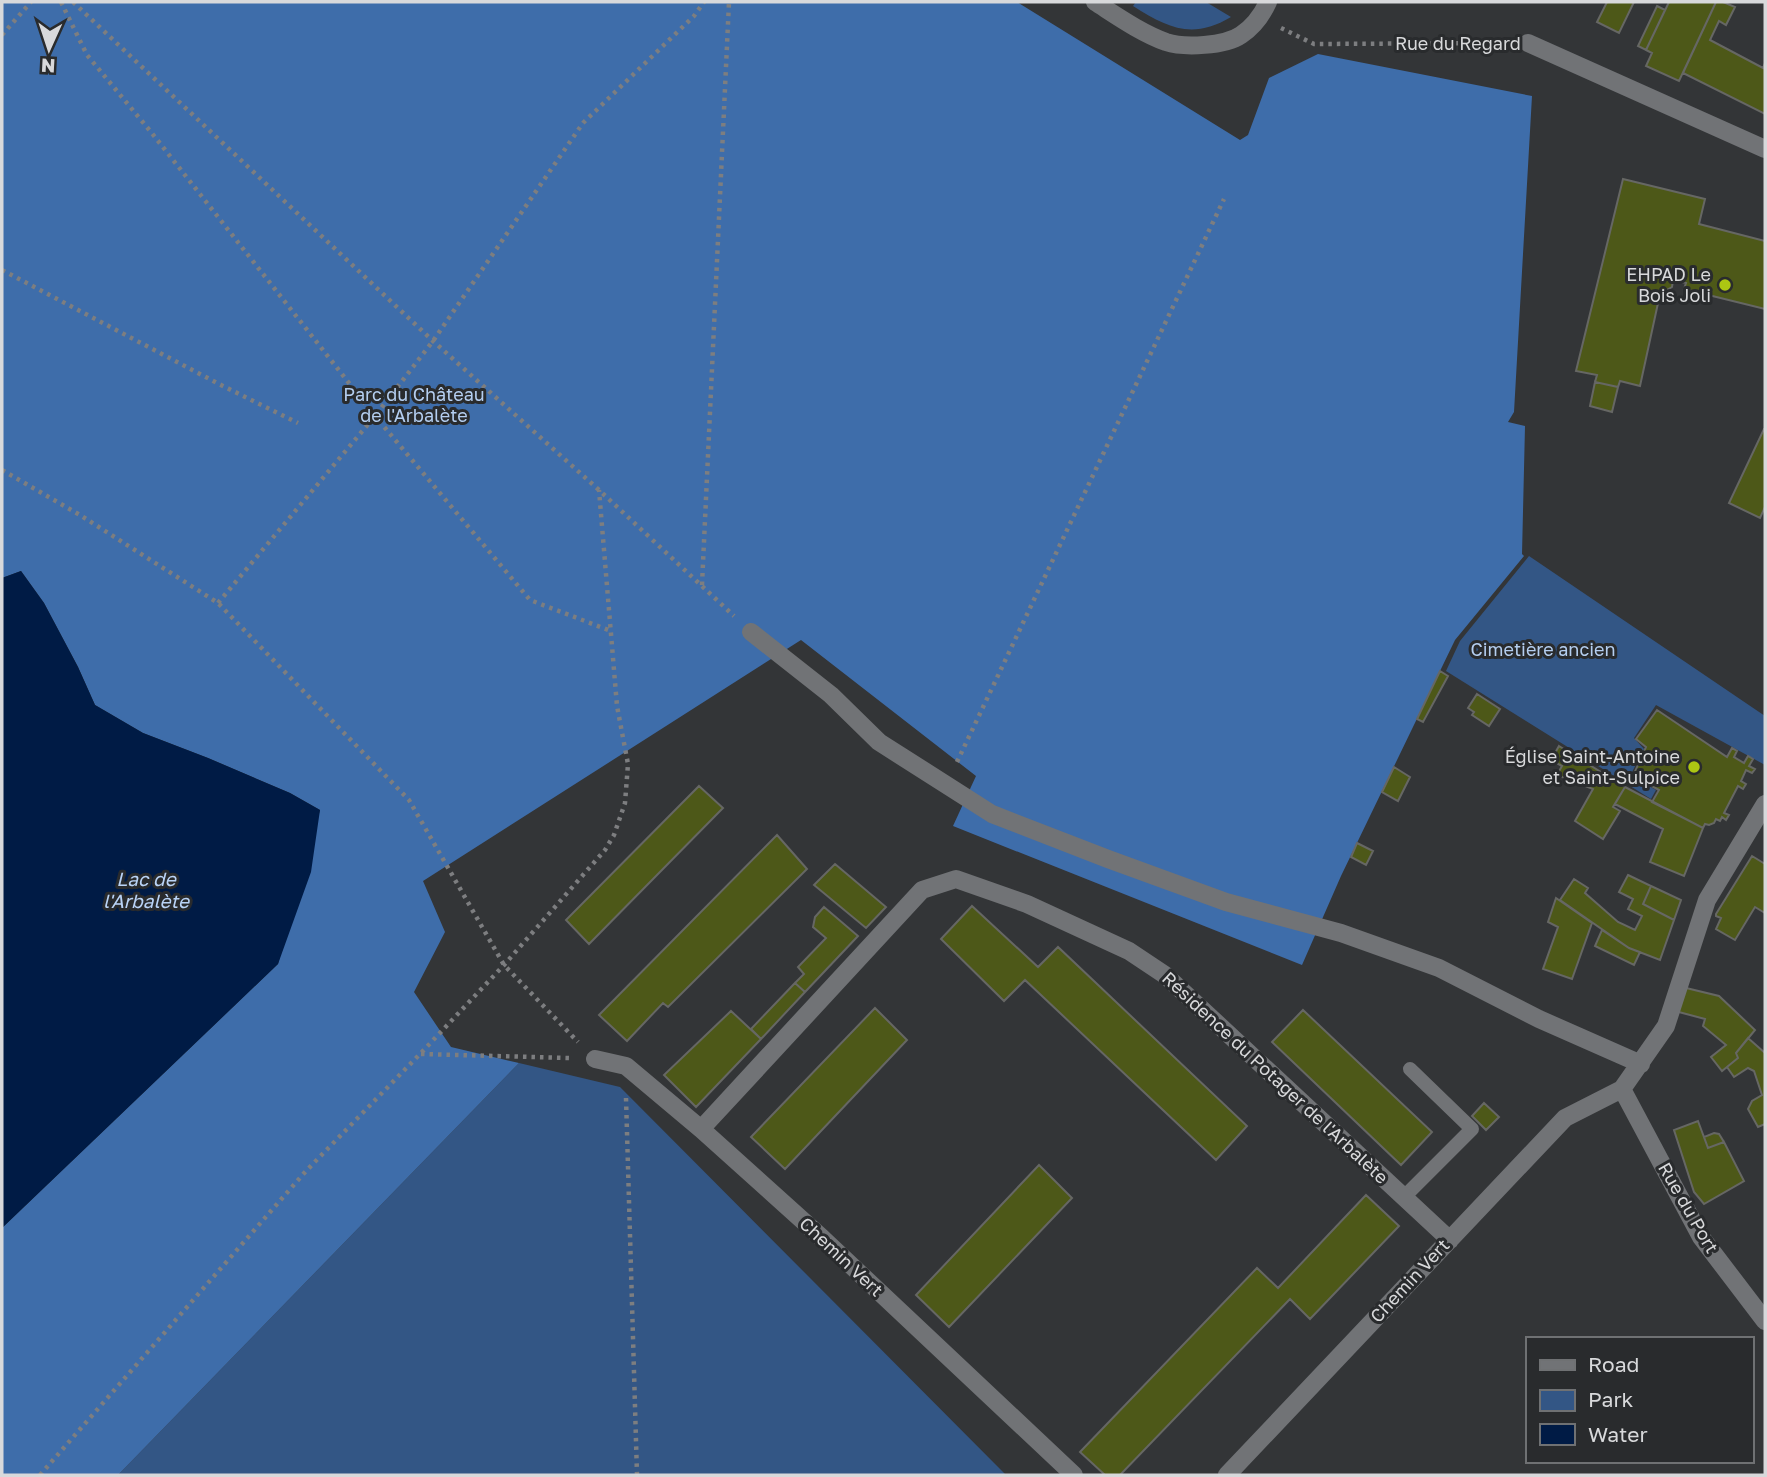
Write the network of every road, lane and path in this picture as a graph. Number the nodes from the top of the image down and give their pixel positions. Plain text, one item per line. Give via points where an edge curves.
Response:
1 (31, 2) edge
2 (61, 2) edge
3 (73, 2) edge
4 (704, 2) edge
5 (729, 2) edge
6 (1095, 2) edge
7 (1264, 9) edge
8 (2, 35) edge
9 (1528, 43) joint
10 (1765, 149) edge
11 (1224, 199) dead end
12 (2, 271) edge
13 (433, 341) junction
14 (375, 415) junction
15 (298, 423) dead end
16 (2, 470) edge
17 (599, 490) junction
18 (702, 586) junction
19 (218, 603) junction
20 (611, 631) junction
21 (751, 632) joint
22 (947, 785) junction
23 (1765, 804) edge
24 (504, 965) junction
25 (421, 1054) junction
26 (595, 1059) junction
27 (1641, 1064) junction
28 (625, 1066) junction
29 (1410, 1069) dead end
30 (1622, 1089) junction
31 (701, 1129) junction
32 (1404, 1197) junction
33 (1450, 1240) junction
34 (1765, 1321) edge
35 (40, 1475) edge
36 (637, 1475) edge
37 (1074, 1475) edge
38 (1227, 1475) edge

1 - 8 path
2 - 14 path via 87,55
3 - 13 path
4 - 13 path via 583,123
5 - 18 path
6 - 7 street via 1168,43 1195,45 1239,36
7 - 9 path, Rue du Regard via 1290,33 1314,44
9 - 10 street, Rue du Regard
11 - 22 path
12 - 15 path
13 - 14 path
13 - 17 path
14 - 19 path
14 - 20 path via 530,600
16 - 19 path
17 - 18 path
17 - 20 path
18 - 21 path
19 - 24 path via 410,800
20 - 24 path via 617,706 628,764 625,803 605,850
21 - 22 street via 831,695 879,743
22 - 27 street via 992,814 1108,859 1226,902 1340,933 1439,968
23 - 27 street via 1707,901 1666,1026
24 - 25 path
24 - 26 path
25 - 26 path
25 - 35 path via 306,1171
26 - 28 street, Chemin Vert
27 - 30 street
28 - 31 street, Chemin Vert
28 - 36 path
29 - 32 lane via 1472,1129
30 - 33 street, Chemin Vert via 1565,1118
30 - 34 street, Rue du Port via 1701,1237
31 - 32 street, Résidence du Potager de l'Arbalète via 922,890 956,879 1039,909 1129,951 1165,975
31 - 37 street, Chemin Vert
32 - 33 street, Résidence du Potager de l'Arbalète
33 - 38 street, Chemin Vert

